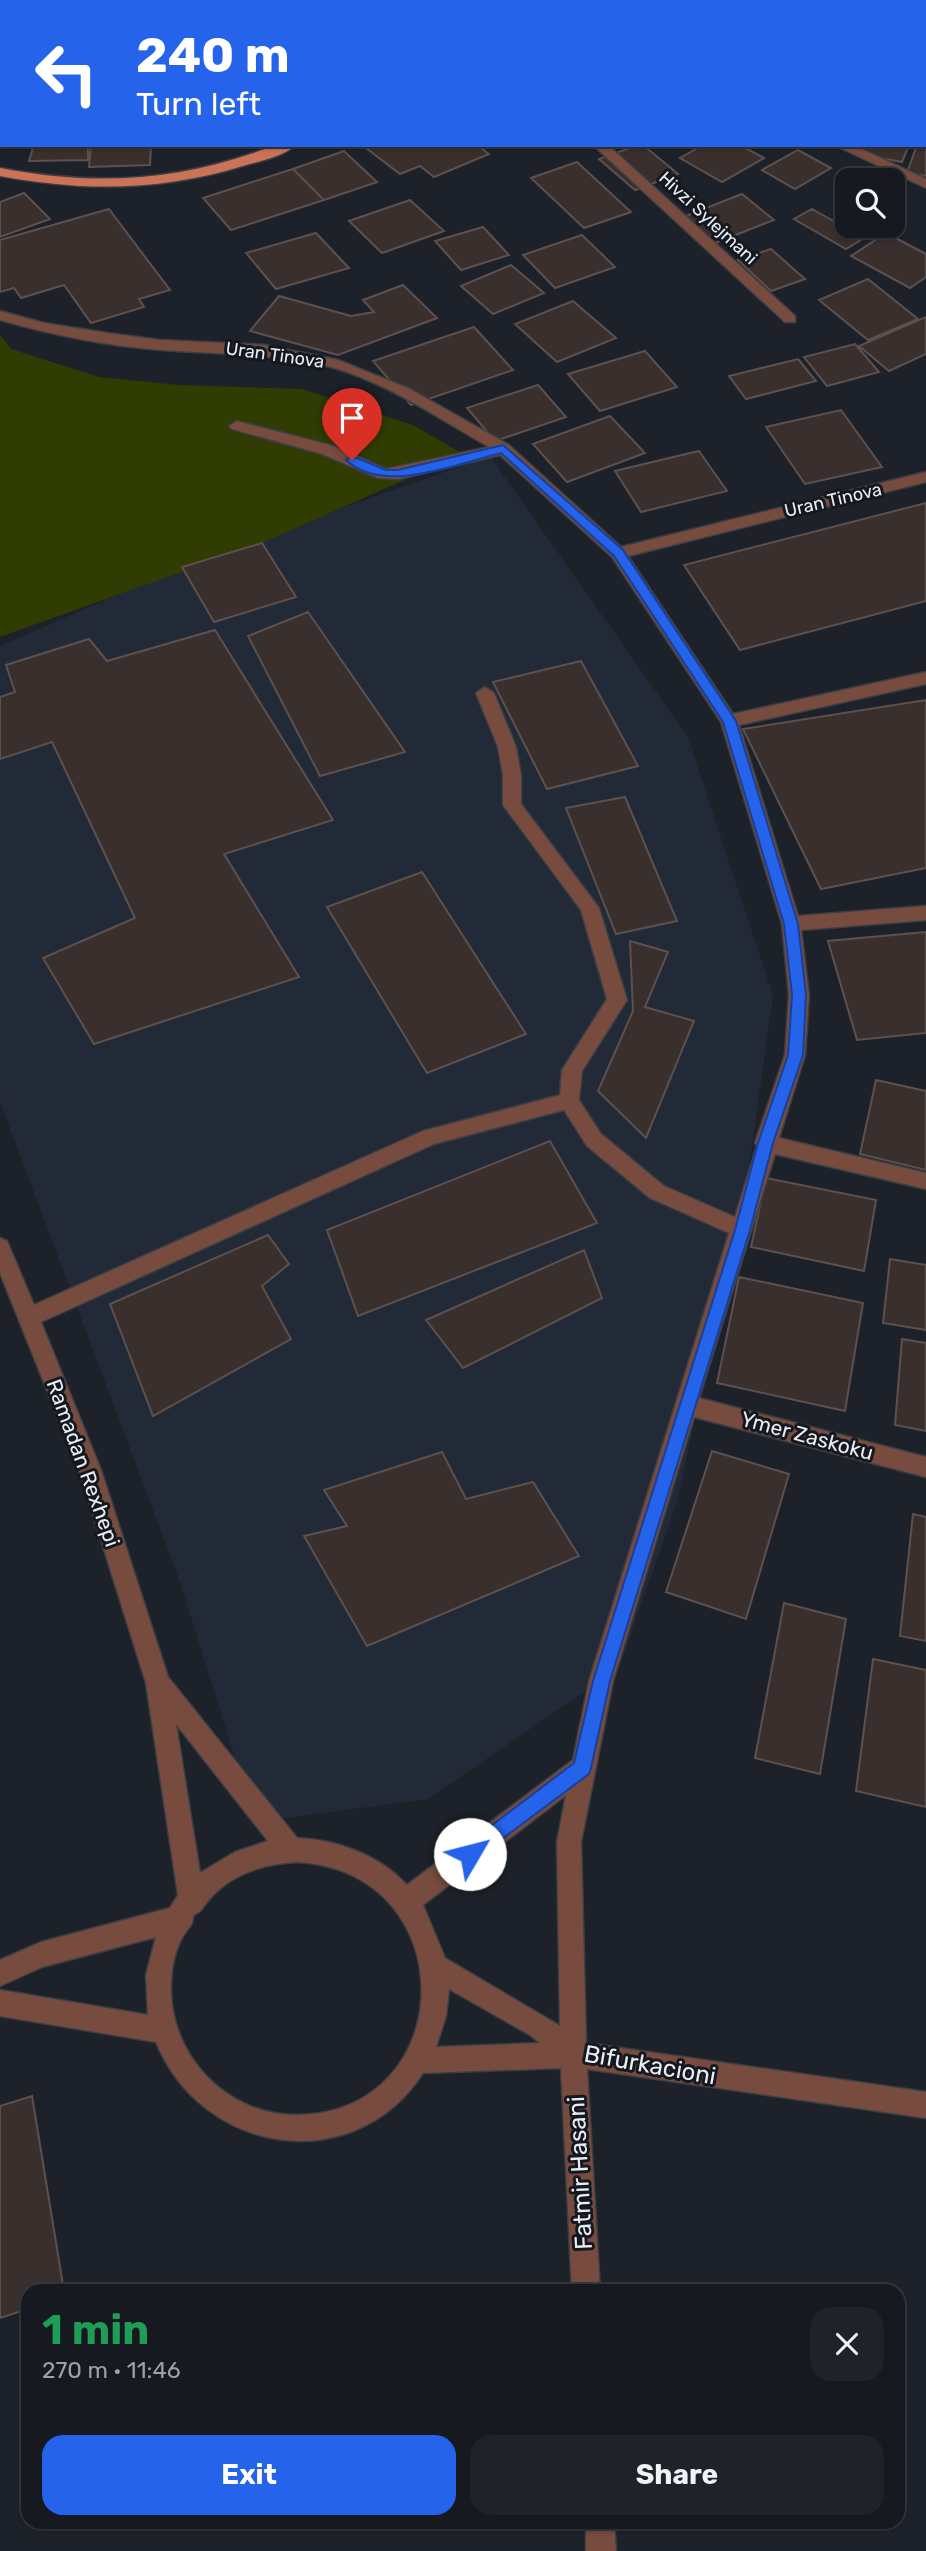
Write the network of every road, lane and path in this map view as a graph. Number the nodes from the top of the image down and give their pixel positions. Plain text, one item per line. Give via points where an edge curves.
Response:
1 (283, 147) edge
2 (602, 147) edge
3 (845, 147) edge
4 (0, 172) edge
5 (926, 184) edge
6 (0, 315) edge
7 (790, 319) dead end
8 (237, 426) dead end
9 (503, 449) junction
10 (926, 477) edge
11 (618, 553) junction
12 (926, 678) edge
13 (485, 693) dead end
14 (729, 721) junction
15 (926, 913) edge
16 (791, 924) junction
17 (569, 1101) junction
18 (765, 1143) junction
19 (926, 1181) edge
20 (743, 1230) junction
21 (0, 1247) edge
22 (27, 1318) junction
23 (687, 1405) junction
24 (926, 1467) edge
25 (158, 1683) junction
26 (582, 1768) junction
27 (290, 1847) junction
28 (408, 1900) junction
29 (187, 1910) junction
30 (434, 1966) junction
31 (0, 1973) edge
32 (0, 2003) edge
33 (165, 2031) junction
34 (573, 2054) junction
35 (414, 2060) junction
36 (926, 2105) edge
37 (586, 2284) edge
38 (600, 2529) edge
39 (601, 2551) edge

1 - 4 main road via 209,173 160,183 75,186
2 - 7 street, Hivzi Sylejmani
3 - 5 street
6 - 9 street, Uran Tinova via 107,338 264,350 333,363 405,392
8 - 9 street via 328,450 384,474
9 - 11 street, Uran Tinova
10 - 11 street, Uran Tinova
11 - 14 street, Uran Tinova
12 - 14 street
13 - 17 street via 506,737 515,779 512,805 590,908 617,1000 572,1070
14 - 16 street, Uran Tinova
15 - 16 street
16 - 18 street, Uran Tinova via 799,995 795,1055
17 - 20 street via 594,1140 657,1192
17 - 22 street via 430,1137
18 - 19 street
18 - 20 street, Uran Tinova
20 - 23 street, Uran Tinova
21 - 22 street, Ramadan Rexhepi
22 - 25 street, Ramadan Rexhepi via 90,1470
23 - 24 street, Ymer Zaskoku
23 - 26 street, Uran Tinova via 601,1681
25 - 27 street, Ramadan Rexhepi
25 - 29 street, Ramadan Rexhepi
26 - 28 street
26 - 34 street, Bifurkacioni via 569,1842
27 - 28 street via 344,1853 389,1880
27 - 29 street via 235,1865 211,1882
28 - 30 street via 425,1931
29 - 31 street via 41,1955
29 - 33 street via 162,1972
30 - 34 street via 539,2026
30 - 35 street via 431,2014
32 - 33 street
33 - 35 street via 176,2061 194,2087 245,2123 276,2131 340,2123 394,2087
34 - 35 street
34 - 36 street, Bifurkacioni
34 - 37 street, Fatmir Hasani
38 - 39 street

